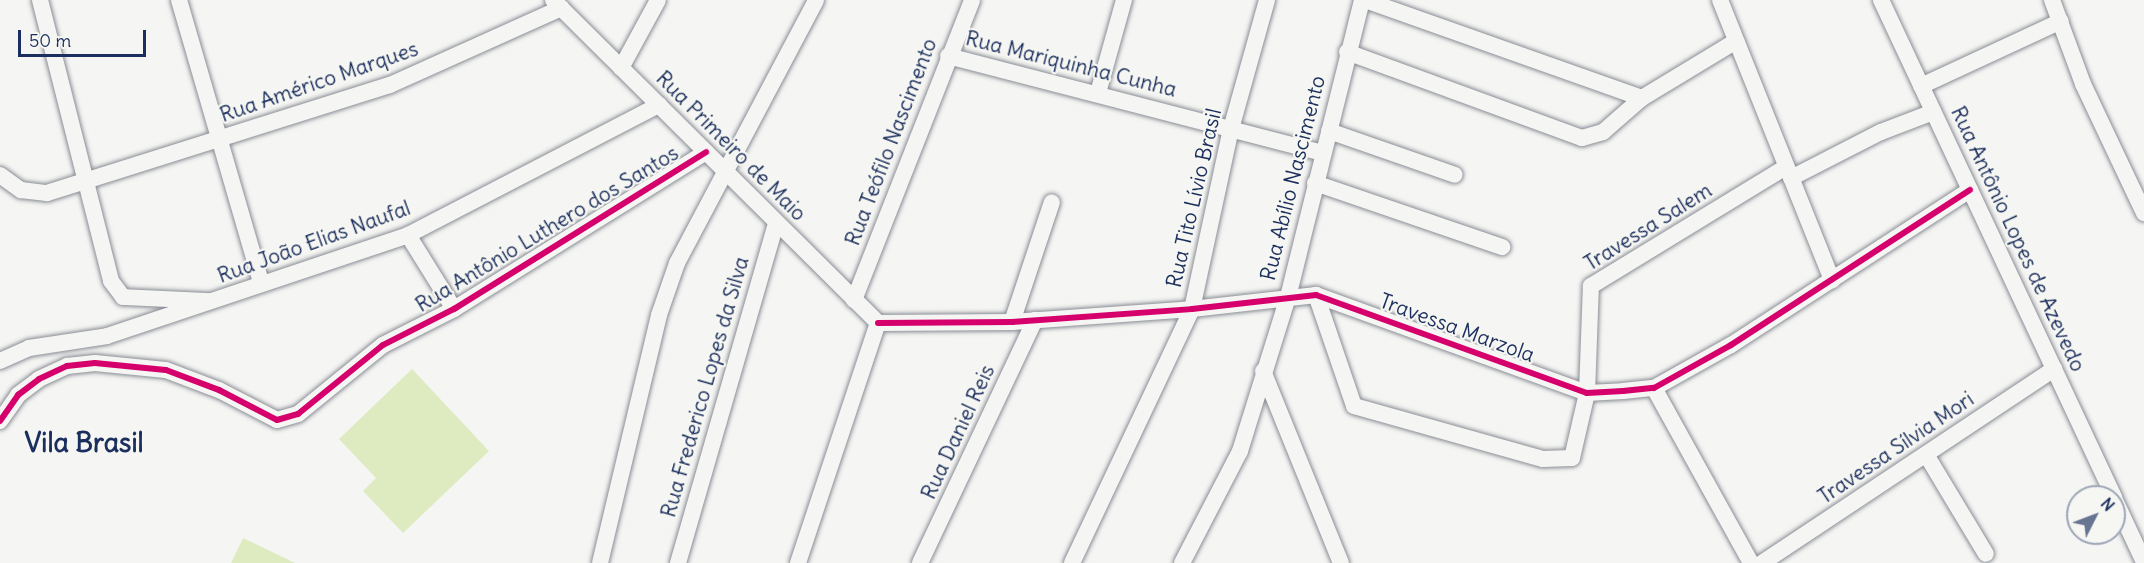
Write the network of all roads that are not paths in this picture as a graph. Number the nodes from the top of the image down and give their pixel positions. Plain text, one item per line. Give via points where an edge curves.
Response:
1 (40, 0) edge
2 (179, 0) edge
3 (658, 0) edge
4 (816, 0) edge
5 (972, 0) edge
6 (1124, 0) edge
7 (1267, 0) edge
8 (1363, 0) edge
9 (1720, 0) edge
10 (1881, 0) edge
11 (2052, 0) edge
12 (557, 4) edge
13 (2061, 21) junction
14 (1737, 41) junction
15 (1347, 52) junction
16 (948, 56) junction
17 (621, 68) junction
18 (1921, 86) junction
19 (1098, 93) junction
20 (1642, 98) junction
21 (659, 105) junction
22 (1933, 112) junction
23 (1230, 129) junction
24 (1329, 131) junction
25 (220, 140) junction
26 (705, 152) junction
27 (1323, 153) junction
28 (723, 170) junction
29 (1789, 172) junction
30 (0, 175) edge
31 (1455, 175) dead end
32 (86, 179) junction
33 (1315, 183) junction
34 (1970, 190) junction
35 (1052, 202) dead end
36 (2144, 213) edge
37 (776, 223) junction
38 (408, 235) junction
39 (1502, 247) dead end
40 (1832, 280) junction
41 (261, 282) junction
42 (1316, 295) junction
43 (1288, 297) junction
44 (224, 300) junction
45 (854, 300) junction
46 (454, 309) junction
47 (1192, 309) junction
48 (1035, 320) junction
49 (1012, 322) junction
50 (878, 323) junction
51 (58, 343) junction
52 (0, 361) edge
53 (67, 366) junction
54 (2054, 369) junction
55 (1263, 371) junction
56 (1654, 388) junction
57 (1587, 393) junction
58 (0, 421) edge
59 (1927, 456) junction
60 (2108, 485) edge
61 (2126, 523) edge
62 (1986, 554) dead end
63 (1187, 559) edge
64 (2144, 562) edge
65 (600, 563) edge
66 (678, 563) edge
67 (798, 563) edge
68 (920, 563) edge
69 (1072, 563) edge
70 (1341, 563) edge
71 (1751, 563) edge
72 (1762, 563) edge

1 - 32 street
2 - 25 street
3 - 17 street
4 - 28 street
5 - 16 street, Rua Teófilo Nascimento
6 - 19 street
7 - 23 street, Rua Tito Lívio Brasil
8 - 15 street, Rua Abílio Nascimento
8 - 20 street
9 - 14 street
10 - 18 street, Rua Antônio Lopes de Azevedo
11 - 13 street
12 - 17 street, Rua Primeiro de Maio
12 - 25 street, Rua Américo Marques via 390,85
13 - 18 street
13 - 36 street via 2084,84
14 - 20 street
14 - 29 street
15 - 20 street via 1582,138 1604,132
15 - 24 street, Rua Abílio Nascimento
16 - 19 street, Rua Mariquinha Cunha
16 - 45 street, Rua Teófilo Nascimento
17 - 21 street, Rua Primeiro de Maio
18 - 22 street, Rua Antônio Lopes de Azevedo
19 - 23 street, Rua Mariquinha Cunha
21 - 26 street, Rua Primeiro de Maio
21 - 38 street, Rua João Elias Naufal
22 - 29 street
22 - 34 street, Rua Antônio Lopes de Azevedo
23 - 27 street, Rua Mariquinha Cunha
23 - 47 street, Rua Tito Lívio Brasil
24 - 27 street, Rua Abílio Nascimento
24 - 31 street
25 - 32 street, Rua Américo Marques
25 - 41 street
26 - 28 street, Rua Primeiro de Maio
26 - 46 street, Rua Antônio Luthero dos Santos
27 - 33 street, Rua Abílio Nascimento
28 - 37 street, Rua Primeiro de Maio
28 - 65 street via 677,263 659,315
29 - 40 street
29 - 57 street, Travessa Salem via 1591,286
30 - 32 street, Rua Américo Marques via 21,190 47,193
32 - 44 street via 111,281 123,297
33 - 39 street
33 - 43 street, Rua Abílio Nascimento
34 - 40 street, Travessa Marzola
34 - 54 street, Rua Antônio Lopes de Azevedo
35 - 49 street
37 - 45 street, Rua Primeiro de Maio
37 - 66 street, Rua Frederico Lopes da Silva
38 - 41 street, Rua João Elias Naufal
38 - 46 street
40 - 56 street, Travessa Marzola via 1731,345
41 - 44 street, Rua João Elias Naufal
42 - 43 street, Travessa Marzola
42 - 57 street, Travessa Marzola
42 - 57 street via 1354,406 1543,459 1572,458
43 - 47 street, Travessa Marzola
43 - 55 street, Rua Abílio Nascimento
44 - 51 street, Rua João Elias Naufal via 106,336
45 - 50 street, Rua Primeiro de Maio
46 - 53 street, Rua Antônio Luthero dos Santos via 383,345 298,414 277,420 219,390 166,370 124,363
47 - 48 street, Travessa Marzola
47 - 69 street, Rua Tito Lívio Brasil
48 - 49 street, Travessa Marzola
48 - 68 street, Rua Daniel Reis
49 - 50 street, Travessa Marzola
50 - 67 street
51 - 52 street, Rua João Elias Naufal via 29,348
51 - 53 street
53 - 58 street, Rua Antônio Luthero dos Santos via 39,379 18,395
54 - 59 street, Travessa Sílvia Mori
54 - 60 street, Rua Antônio Lopes de Azevedo
55 - 63 street, Rua Abílio Nascimento via 1240,451
55 - 70 street
56 - 57 street, Travessa Marzola
56 - 71 street
59 - 62 street
59 - 72 street, Travessa Sílvia Mori
61 - 64 street, Rua Antônio Lopes de Azevedo

